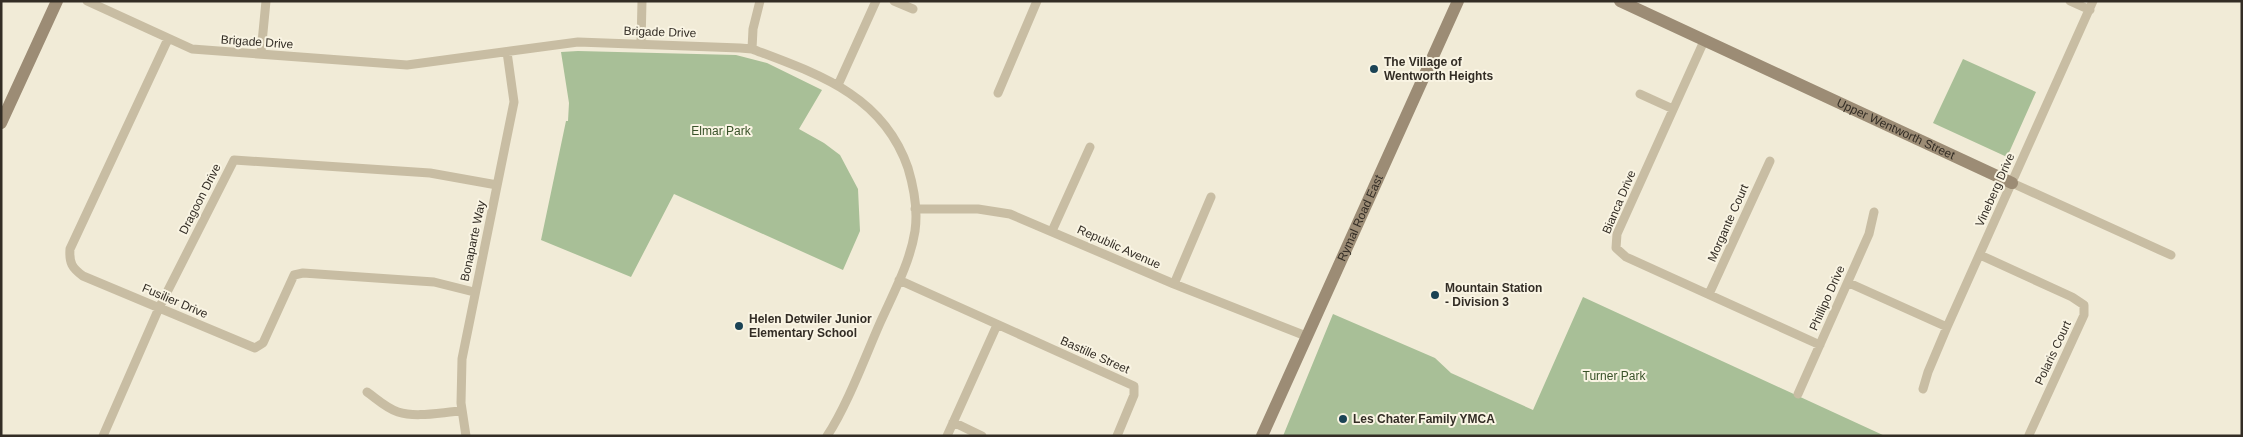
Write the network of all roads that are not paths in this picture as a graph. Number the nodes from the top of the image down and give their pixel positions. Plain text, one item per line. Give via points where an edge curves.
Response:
1 (57, 1) edge
2 (87, 1) edge
3 (266, 1) edge
4 (642, 1) edge
5 (760, 1) edge
6 (876, 1) edge
7 (894, 1) edge
8 (1037, 1) edge
9 (1458, 1) edge
10 (1620, 1) edge
11 (2070, 1) edge
12 (2094, 1) edge
13 (913, 9) dead end
14 (2090, 10) junction
15 (168, 39) junction
16 (1704, 41) junction
17 (641, 44) junction
18 (752, 49) junction
19 (507, 52) junction
20 (261, 53) junction
21 (838, 85) junction
22 (998, 93) dead end
23 (1640, 94) dead end
24 (1674, 109) junction
25 (1, 123) edge
26 (1090, 147) dead end
27 (1770, 162) dead end
28 (2012, 183) junction
29 (497, 185) junction
30 (1211, 197) dead end
31 (915, 209) junction
32 (1874, 212) dead end
33 (1052, 231) junction
34 (1980, 255) junction
35 (2171, 255) dead end
36 (899, 280) junction
37 (1849, 283) junction
38 (1174, 284) junction
39 (474, 292) junction
40 (1709, 294) junction
41 (159, 308) junction
42 (997, 325) junction
43 (1947, 328) junction
44 (1306, 336) junction
45 (1820, 345) junction
46 (1923, 389) dead end
47 (367, 392) dead end
48 (1798, 394) dead end
49 (462, 411) junction
50 (953, 422) junction
51 (2029, 434) dead end
52 (103, 436) edge
53 (466, 436) edge
54 (827, 436) edge
55 (946, 436) edge
56 (982, 436) edge
57 (1117, 436) edge
58 (1262, 436) edge

1 - 25 main road
2 - 15 street, Brigade Drive
3 - 20 street
4 - 17 street
5 - 18 street
6 - 21 street
7 - 13 street
8 - 22 street
9 - 44 main road, Rymal Road East
10 - 16 main road, Upper Wentworth Street
11 - 14 street
12 - 14 street, Vineberg Drive
14 - 28 street, Vineberg Drive
15 - 20 street, Brigade Drive via 192,49
15 - 41 street, Fusilier Drive via 70,249 69,261 73,269 83,276
16 - 24 street, Bianca Drive
16 - 28 main road, Upper Wentworth Street
17 - 18 street, Brigade Drive
17 - 19 street, Brigade Drive via 578,42
18 - 21 street, Brigade Drive
19 - 20 street, Brigade Drive via 407,65
19 - 29 street, Bonaparte Way via 514,102
21 - 31 street, Brigade Drive via 870,108 893,135 910,174
23 - 24 street
24 - 40 street, Bianca Drive via 1615,244 1626,257
26 - 33 street
27 - 40 street, Morgante Court
28 - 34 street, Vineberg Drive
28 - 35 street, Upper Wentworth Street
29 - 39 street, Bonaparte Way
29 - 41 street, Dragoon Drive via 430,173 234,160
30 - 38 street
31 - 33 street, Republic Avenue via 994,211
31 - 36 street, Brigade Drive via 915,231
32 - 37 street, Phillipo Drive via 1869,234
33 - 38 street, Republic Avenue
34 - 43 street, Vineberg Drive
34 - 51 street, Polaris Court via 2084,305 2084,315
36 - 42 street, Bastille Street
36 - 54 street, Brigade Drive
37 - 43 street
37 - 45 street, Phillipo Drive
38 - 44 street, Republic Avenue
39 - 41 street, Fusilier Drive via 420,281 303,272 294,275 264,343 255,348
39 - 49 street, Bonaparte Way via 462,359
40 - 45 street, Bianca Drive
41 - 52 street, Dragoon Drive
42 - 50 street
42 - 57 street, Bastille Street via 1134,386 1134,395
43 - 46 street, Vineberg Drive
44 - 58 main road, Rymal Road East
45 - 48 street, Phillipo Drive
47 - 49 street via 398,412
49 - 53 street, Bonaparte Way
50 - 55 street
50 - 56 street

